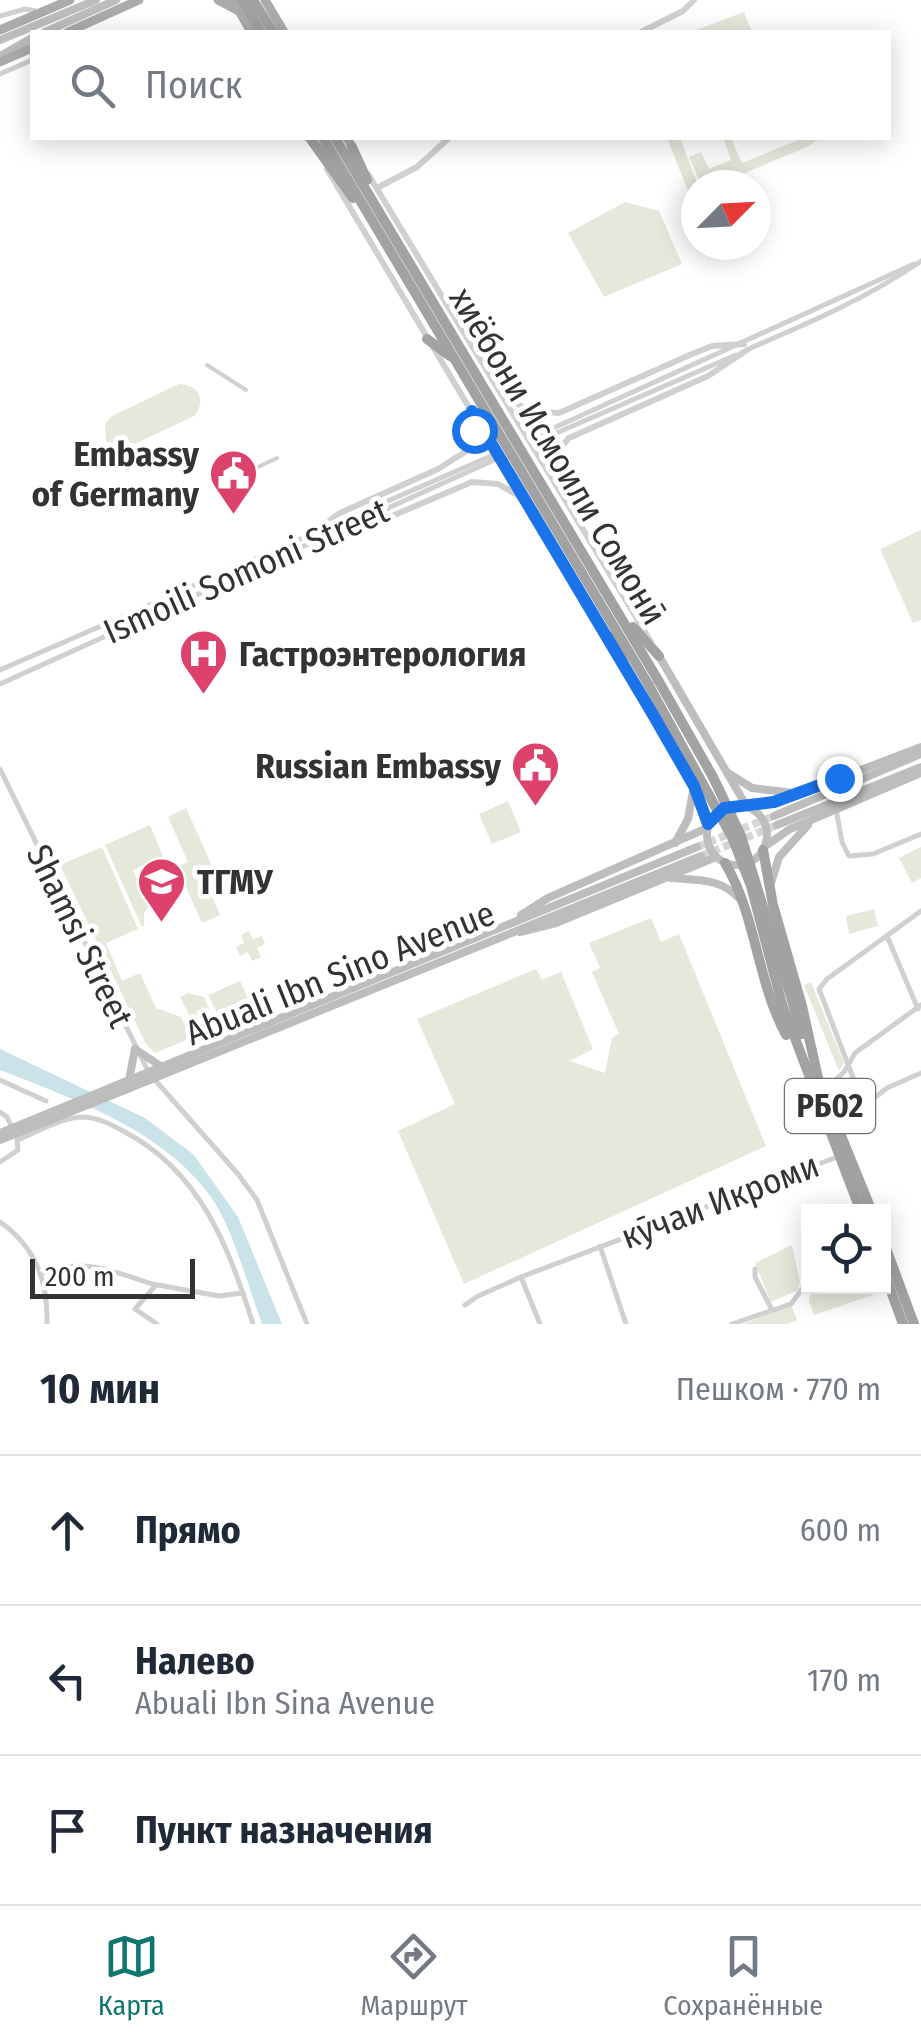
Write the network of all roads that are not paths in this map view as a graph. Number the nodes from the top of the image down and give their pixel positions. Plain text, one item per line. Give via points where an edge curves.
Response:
1 (70, 0) edge
2 (96, 0) edge
3 (116, 0) edge
4 (138, 0) edge
5 (218, 0) edge
6 (232, 0) edge
7 (253, 0) edge
8 (266, 0) edge
9 (694, 0) edge
10 (240, 5) edge
11 (40, 13) junction
12 (0, 14) edge
13 (0, 30) edge
14 (49, 30) edge
15 (72, 30) edge
16 (250, 30) edge
17 (259, 30) edge
18 (271, 30) edge
19 (283, 30) edge
20 (645, 30) edge
21 (30, 39) edge
22 (0, 40) edge
23 (30, 49) edge
24 (0, 59) edge
25 (30, 61) edge
26 (0, 74) edge
27 (310, 140) edge
28 (310, 140) edge
29 (324, 140) edge
30 (336, 140) edge
31 (446, 140) edge
32 (349, 142) edge
33 (376, 188) junction
34 (376, 216) junction
35 (919, 262) edge
36 (827, 304) junction
37 (831, 314) junction
38 (456, 323) junction
39 (427, 338) junction
40 (745, 347) junction
41 (459, 355) junction
42 (208, 365) dead end
43 (498, 387) junction
44 (246, 390) dead end
45 (472, 411) junction
46 (537, 439) dead end
47 (276, 458) dead end
48 (492, 458) dead end
49 (252, 470) dead end
50 (555, 480) junction
51 (524, 498) junction
52 (391, 502) junction
53 (320, 529) junction
54 (322, 538) junction
55 (232, 567) junction
56 (236, 576) junction
57 (611, 610) junction
58 (659, 656) junction
59 (0, 670) edge
60 (626, 670) junction
61 (0, 684) edge
62 (921, 750) edge
63 (0, 769) edge
64 (724, 770) junction
65 (921, 770) edge
66 (694, 786) junction
67 (800, 794) junction
68 (748, 807) junction
69 (836, 810) junction
70 (814, 819) junction
71 (708, 826) junction
72 (921, 834) edge
73 (675, 843) junction
74 (697, 846) tunnel mouth
75 (764, 848) junction
76 (701, 856) tunnel mouth
77 (721, 860) junction
78 (666, 878) junction
79 (770, 888) junction
80 (741, 900) junction
81 (921, 911) edge
82 (512, 928) junction
83 (887, 936) junction
84 (787, 1002) junction
85 (919, 1007) edge
86 (135, 1048) junction
87 (803, 1061) junction
88 (848, 1063) junction
89 (162, 1066) junction
90 (921, 1072) edge
91 (151, 1075) junction
92 (818, 1078) junction
93 (0, 1080) edge
94 (125, 1084) junction
95 (824, 1090) junction
96 (46, 1101) dead end
97 (0, 1112) edge
98 (0, 1137) edge
99 (17, 1140) junction
100 (840, 1156) junction
101 (0, 1162) edge
102 (858, 1204) edge
103 (869, 1204) edge
104 (0, 1222) edge
105 (600, 1246) junction
106 (891, 1262) edge
107 (755, 1268) dead end
108 (41, 1274) junction
109 (521, 1277) junction
110 (891, 1284) edge
111 (156, 1285) junction
112 (243, 1293) junction
113 (801, 1293) edge
114 (465, 1305) dead end
115 (770, 1308) junction
116 (912, 1321) edge
117 (47, 1324) edge
118 (157, 1324) edge
119 (253, 1324) edge
120 (308, 1324) edge
121 (540, 1324) edge
122 (626, 1324) edge
123 (732, 1324) edge

1 - 11 main road
2 - 22 main road
3 - 14 main road
4 - 15 main road
5 - 10 main road
6 - 10 main road
7 - 18 highway
8 - 19 main road
9 - 20 street
10 - 16 main road
10 - 17 highway
11 - 12 street
11 - 13 main road
21 - 24 main road
23 - 24 main road
25 - 26 street
27 - 34 highway via 341,184
28 - 39 street
29 - 34 highway
30 - 34 highway, хиёбони Исмоили Сомонӣ
31 - 33 street
32 - 33 street
32 - 34 highway
33 - 38 street
34 - 41 highway, хиёбони Исмоили Сомонӣ
35 - 36 street
35 - 37 street
36 - 37 street
36 - 40 street
37 - 40 street
38 - 41 highway
38 - 43 street
39 - 41 highway
39 - 45 street
40 - 43 street via 714,346 559,413 530,411
40 - 46 street
40 - 50 street via 708,376 569,438 558,452
41 - 57 highway, хиёбони Исмоили Сомонӣ
42 - 44 street
43 - 50 street
45 - 51 street
45 - 53 street via 468,450
47 - 49 street
48 - 52 street, Ismoili Somoni Street
50 - 58 street
51 - 54 street via 498,484 472,482 352,534
51 - 60 street
52 - 53 street, Ismoili Somoni Street
52 - 54 street, Ismoili Somoni Street
53 - 55 street, Ismoili Somoni Street
54 - 56 street, Ismoili Somoni Street
55 - 56 street
55 - 59 street, Ismoili Somoni Street
56 - 61 street, Ismoili Somoni Street
57 - 58 highway
57 - 60 highway
57 - 84 highway, bridge via 732,838
58 - 64 main road
60 - 66 main road
62 - 65 main road via 776,821
62 - 67 main road
63 - 86 street, Shamsi Street
64 - 67 main road via 752,788
64 - 68 main road
65 - 69 main road
66 - 71 main road
66 - 73 main road
67 - 68 main road
68 - 71 main road via 724,808
68 - 75 main road via 764,824
69 - 70 main road
69 - 72 street via 849,856 873,854
70 - 75 main road
70 - 79 main road via 779,856
71 - 73 main road
71 - 77 main road via 708,844
73 - 82 main road via 548,898
74 - 82 main road, Abuali Ibn Sino Avenue
75 - 77 main road via 742,865
75 - 79 highway, РБ02
76 - 82 main road, Abuali Ibn Sino Avenue
77 - 78 main road
77 - 80 highway, РБ02
78 - 80 main road via 727,885
78 - 82 main road via 532,931
79 - 92 highway, РБ02
80 - 87 highway, РБ02 via 779,1021
81 - 83 street
82 - 89 main road, Abuali Ibn Sino Avenue
82 - 91 main road, Abuali Ibn Sino Avenue
83 - 85 street
83 - 88 street via 821,983
84 - 87 highway, РБ02
84 - 92 highway, РБ02
85 - 88 street
86 - 89 main road
86 - 91 street, Shamsi Street
86 - 94 main road
87 - 100 highway, РБ02
88 - 90 street via 864,1106
88 - 95 street
89 - 91 main road, Abuali Ibn Sino Avenue
91 - 94 main road, Abuali Ibn Sino Avenue
91 - 120 street, Shamsi Street via 257,1200
92 - 95 highway, РБ02
93 - 96 street
94 - 98 main road, Abuali Ibn Sino Avenue, bridge
95 - 103 highway, РБ02
97 - 99 street
99 - 101 street via 18,1150
99 - 112 street via 87,1117 140,1141 200,1197
100 - 102 highway, РБ02
100 - 105 street, кӯчаи Икроми
104 - 108 street via 25,1244
105 - 109 street, кӯчаи Икроми
105 - 122 street
106 - 116 highway
107 - 115 street
108 - 111 street via 72,1264
108 - 117 street
109 - 114 street, кӯчаи Икроми
109 - 121 street
110 - 116 highway
111 - 112 street via 219,1296
111 - 118 street via 135,1309
112 - 119 street
113 - 115 street
115 - 123 street

